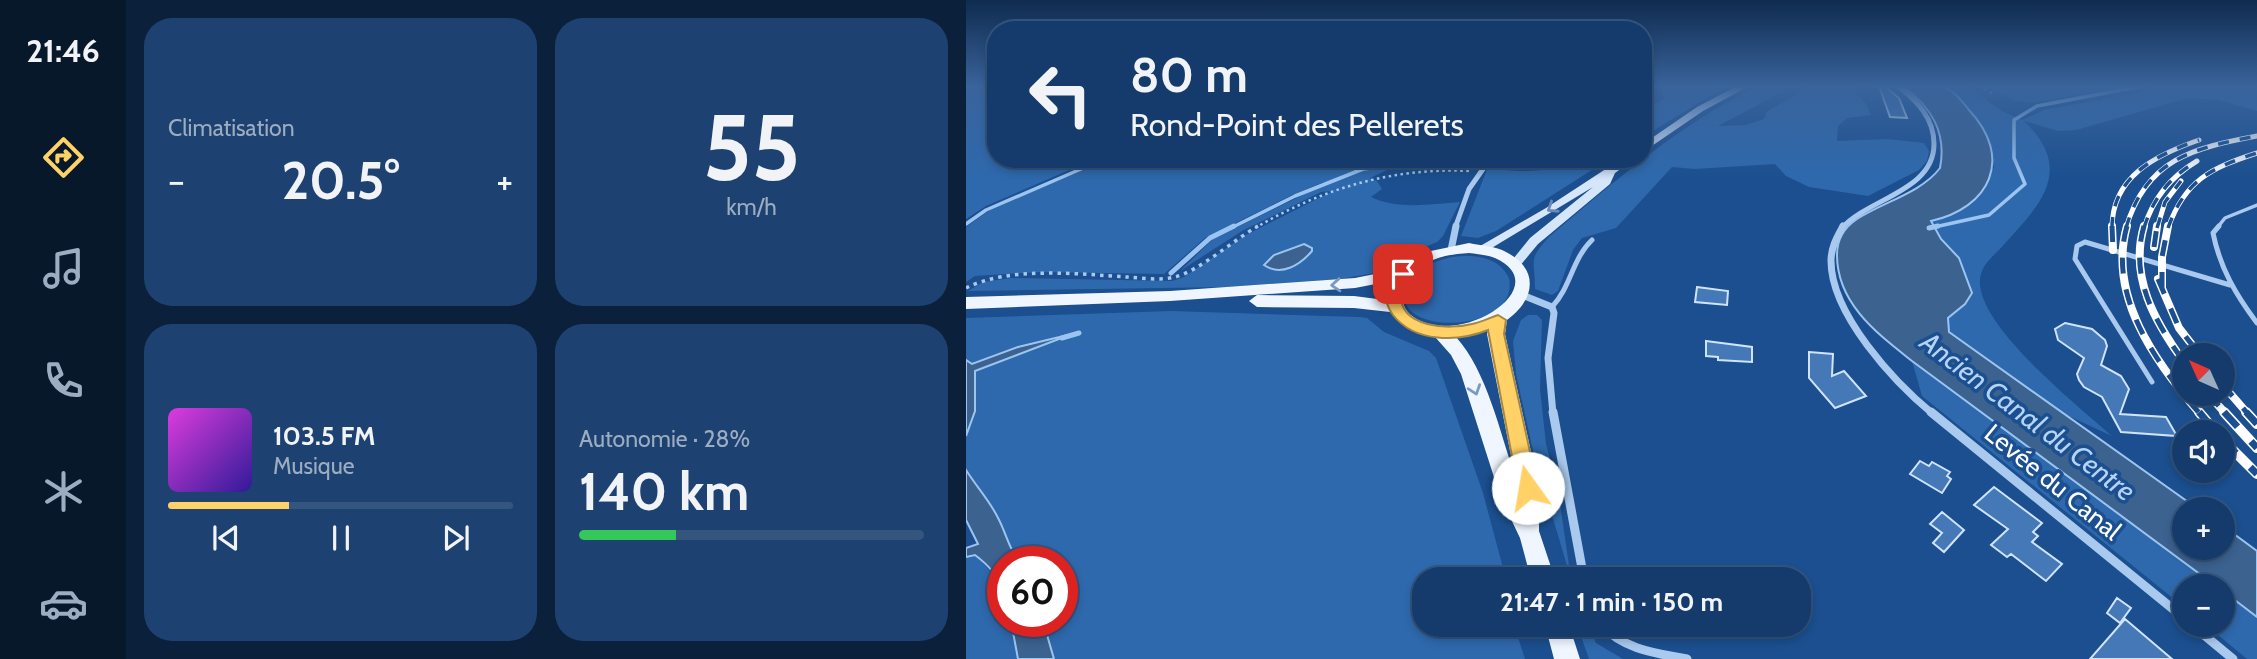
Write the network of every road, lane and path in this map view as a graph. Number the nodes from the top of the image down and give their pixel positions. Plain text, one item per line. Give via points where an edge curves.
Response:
1 (1689, 117) edge
2 (1928, 117) edge
3 (1652, 143) edge
4 (1482, 168) edge
5 (1617, 168) edge
6 (1479, 172) junction
7 (1610, 173) junction
8 (2257, 205) edge
9 (1592, 240) dead end
10 (1481, 249) junction
11 (1451, 250) junction
12 (1515, 264) junction
13 (1403, 274) junction
14 (2231, 285) junction
15 (1522, 295) junction
16 (1170, 296) junction
17 (968, 298) edge
18 (1395, 307) junction
19 (1552, 307) junction
20 (1498, 320) junction
21 (2257, 323) edge
22 (1441, 332) junction
23 (2152, 382) dead end
24 (1531, 538) junction
25 (1539, 567) edge
26 (1582, 567) edge
27 (2172, 608) edge
28 (1561, 637) edge
29 (1613, 637) edge
30 (2206, 637) edge
31 (1567, 659) edge
32 (1687, 659) edge
33 (2233, 659) edge

1 - 3 main road
2 - 27 street, Levée du Canal via 1935,140 1933,166 1840,229 1831,252 1839,295 1880,363 1914,398
4 - 6 street
5 - 7 main road
6 - 11 street
6 - 17 path via 1430,169 1378,175 1342,186 1241,235 1178,277 1012,276 981,280
7 -> 10 main road
7 - 12 main road via 1606,182 1535,241
8 - 14 lane via 2225,218 2213,233 2217,260
9 - 19 lane via 1579,250 1562,299
10 - 11 main road
10 - 12 main road
11 - 13 main road via 1427,257
12 - 15 main road via 1523,276
13 -> 16 main road via 1355,284
13 - 18 main road via 1394,292
14 - 21 lane
14 - 23 lane via 2085,242 2077,246 2075,259
15 - 19 street
15 - 20 main road
16 - 17 main road
16 - 18 main road
18 - 22 main road via 1406,321
19 - 26 street via 1548,358 1553,417
20 - 22 main road via 1475,330
20 - 24 main road via 1496,334 1528,488
22 -> 24 main road via 1470,374 1511,496
24 - 25 main road
28 - 31 main road
29 - 32 street via 1640,650
30 - 33 street

